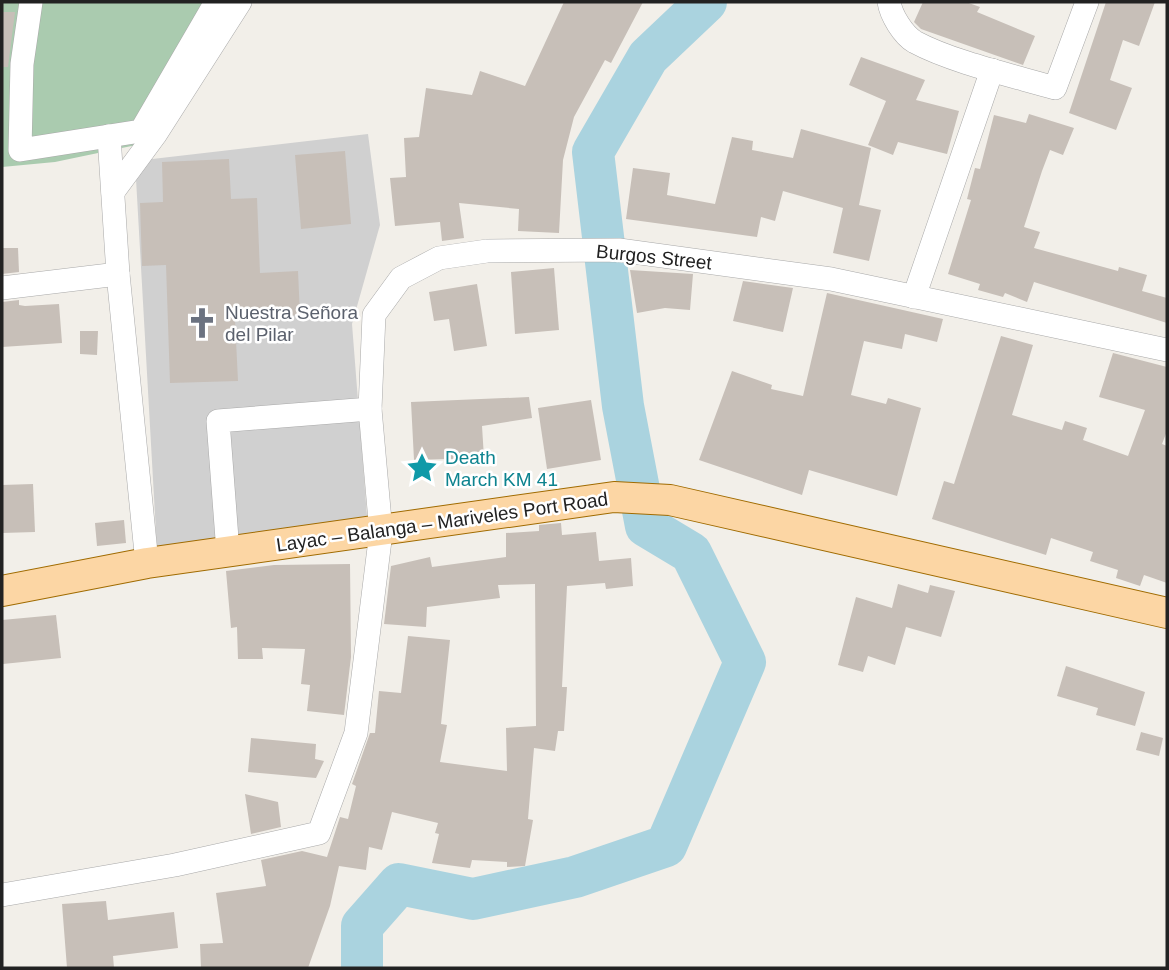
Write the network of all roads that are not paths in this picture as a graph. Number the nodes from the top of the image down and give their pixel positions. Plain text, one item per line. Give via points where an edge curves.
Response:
1 (31, 2) edge
2 (216, 2) edge
3 (240, 2) edge
4 (889, 2) edge
5 (1087, 2) edge
6 (992, 70) junction
7 (109, 136) junction
8 (113, 192) junction
9 (118, 274) junction
10 (2, 288) edge
11 (914, 297) junction
12 (1167, 350) edge
13 (370, 409) junction
14 (381, 532) junction
15 (228, 552) junction
16 (147, 563) junction
17 (2, 591) edge
18 (1167, 613) edge
19 (2, 895) edge

1 - 7 street via 22,64 20,150
2 - 7 street via 141,131
3 - 8 street
4 - 6 street via 891,13 913,41
5 - 6 street via 1055,88
6 - 11 street
7 - 8 street
8 - 9 street
9 - 10 street
9 - 16 street
11 - 12 street, Burgos Street
11 - 13 street, Burgos Street via 831,279 620,250 487,251 439,258 401,278 374,315
13 - 14 street, Burgos Street
13 - 15 street via 218,421
14 - 15 main road, Layac – Balanga – Mariveles Port Road
14 - 18 main road, Layac – Balanga – Mariveles Port Road via 614,497 670,500
14 - 19 street, Burgos Street via 356,733 319,834
15 - 16 main road, Layac – Balanga – Mariveles Port Road
16 - 17 main road, Layac – Balanga – Mariveles Port Road

